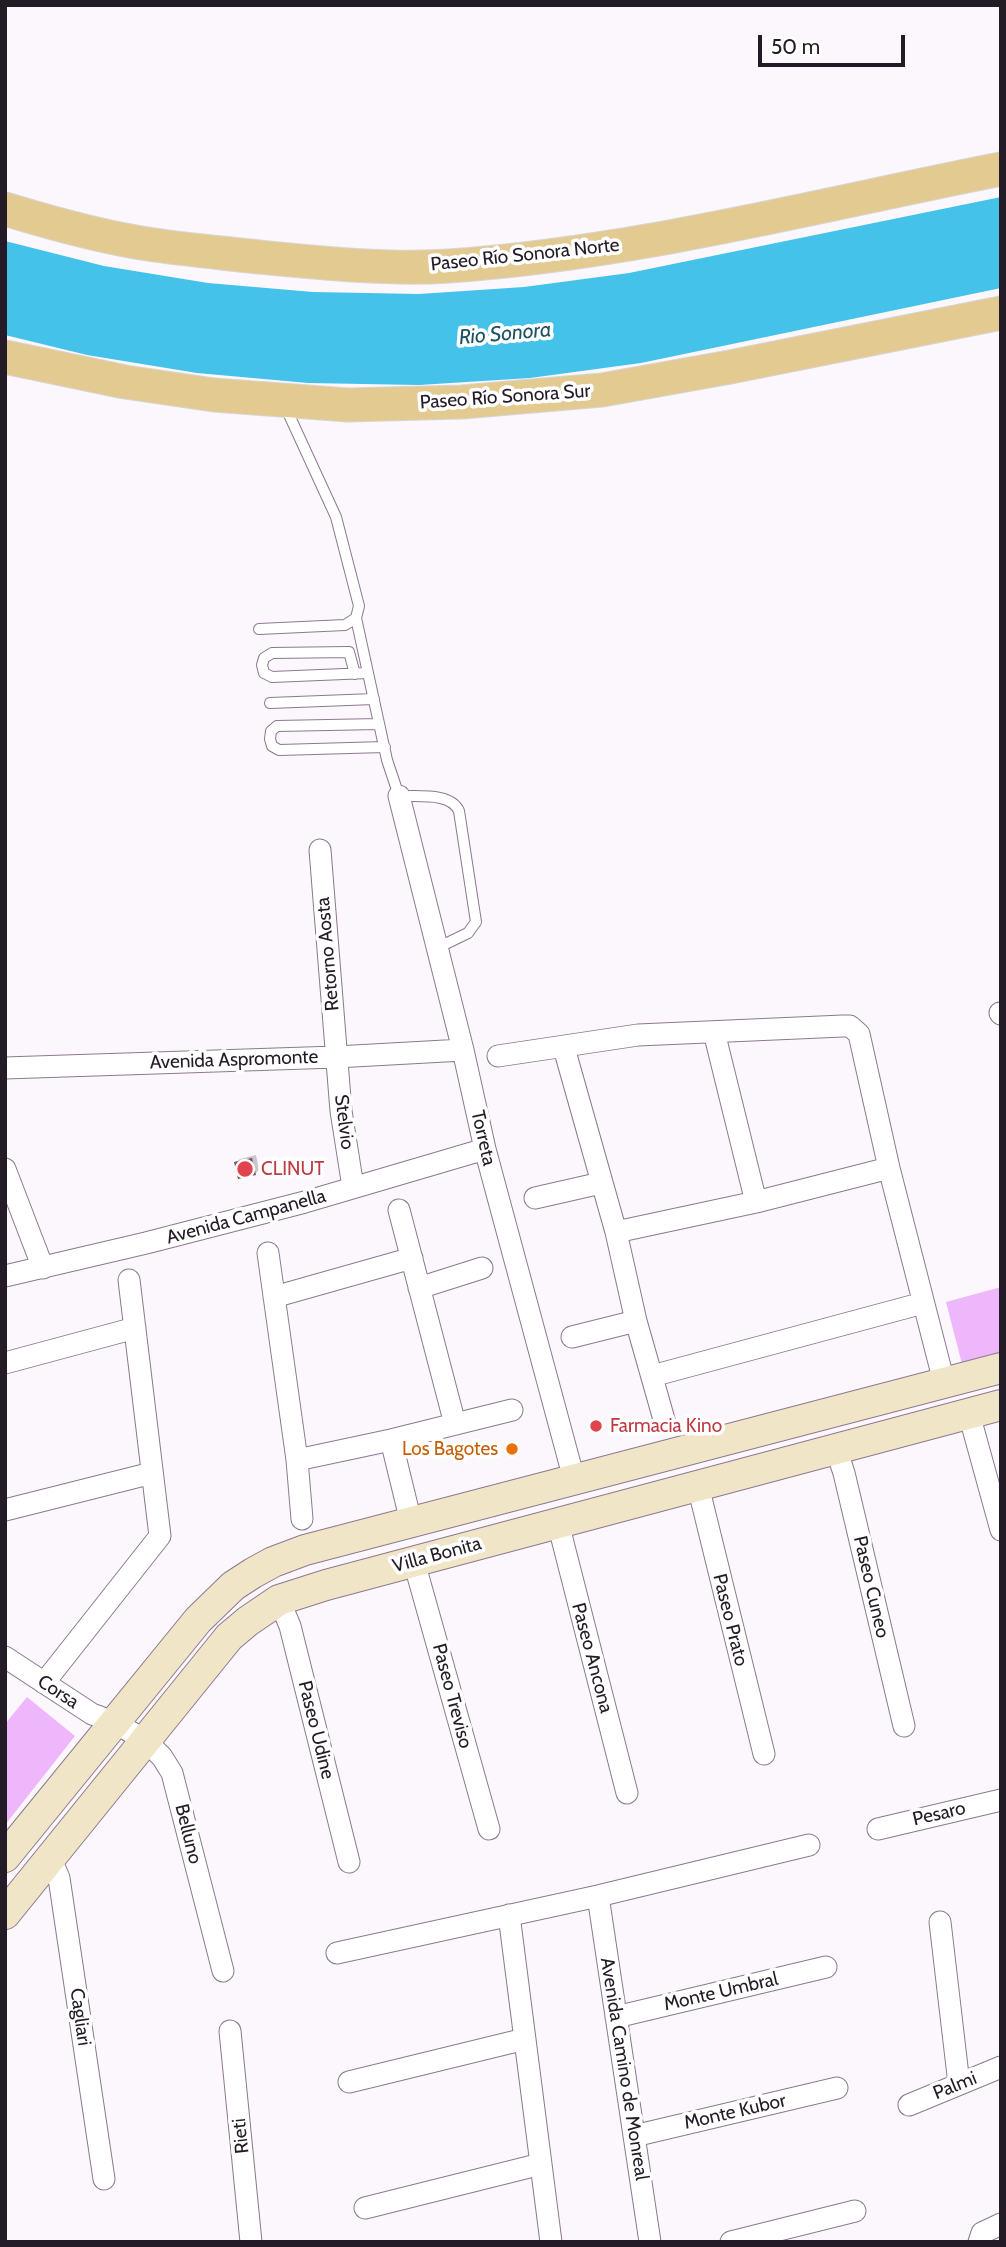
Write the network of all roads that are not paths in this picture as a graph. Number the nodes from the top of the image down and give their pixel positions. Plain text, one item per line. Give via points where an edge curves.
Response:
1 (1001, 169) edge
2 (5, 209) edge
3 (1001, 313) edge
4 (5, 357) edge
5 (283, 400) junction
6 (356, 618) junction
7 (259, 629) dead end
8 (368, 673) junction
9 (355, 674) junction
10 (374, 699) junction
11 (270, 703) dead end
12 (379, 724) junction
13 (384, 747) junction
14 (399, 796) junction
15 (320, 850) dead end
16 (438, 948) junction
17 (714, 1032) junction
18 (564, 1048) junction
19 (463, 1050) junction
20 (498, 1056) dead end
21 (336, 1057) junction
22 (5, 1068) edge
23 (485, 1149) junction
24 (890, 1168) junction
25 (5, 1169) edge
26 (601, 1182) junction
27 (353, 1187) junction
28 (534, 1198) dead end
29 (756, 1202) junction
30 (399, 1210) dead end
31 (617, 1232) junction
32 (268, 1253) dead end
33 (412, 1258) junction
34 (43, 1268) junction
35 (482, 1268) dead end
36 (5, 1276) edge
37 (129, 1280) dead end
38 (419, 1288) junction
39 (274, 1297) junction
40 (923, 1303) junction
41 (636, 1321) junction
42 (135, 1328) junction
43 (572, 1337) dead end
44 (5, 1363) edge
45 (1001, 1368) edge
46 (652, 1376) junction
47 (944, 1382) junction
48 (1001, 1405) edge
49 (512, 1410) dead end
50 (969, 1414) junction
51 (665, 1423) dead end
52 (455, 1424) junction
53 (391, 1440) junction
54 (836, 1449) junction
55 (297, 1461) junction
56 (152, 1473) junction
57 (574, 1479) junction
58 (698, 1486) junction
59 (5, 1510) edge
60 (302, 1520) dead end
61 (411, 1522) junction
62 (558, 1523) junction
63 (1001, 1530) edge
64 (414, 1562) junction
65 (279, 1600) junction
66 (5, 1657) edge
67 (44, 1683) junction
68 (114, 1722) junction
69 (904, 1726) dead end
70 (146, 1741) junction
71 (764, 1754) dead end
72 (627, 1793) dead end
73 (1001, 1800) edge
74 (489, 1829) dead end
75 (878, 1829) dead end
76 (809, 1845) dead end
77 (7, 1851) edge
78 (50, 1857) junction
79 (349, 1862) dead end
80 (598, 1896) junction
81 (5, 1914) edge
82 (509, 1915) junction
83 (940, 1922) dead end
84 (337, 1953) dead end
85 (826, 1967) dead end
86 (223, 1971) dead end
87 (616, 2017) junction
88 (230, 2031) dead end
89 (525, 2039) junction
90 (1001, 2067) edge
91 (349, 2082) dead end
92 (959, 2084) junction
93 (837, 2088) dead end
94 (909, 2105) dead end
95 (634, 2136) junction
96 (541, 2164) junction
97 (104, 2179) dead end
98 (365, 2208) dead end
99 (855, 2211) dead end
100 (1001, 2224) edge
101 (251, 2242) edge
102 (551, 2242) edge
103 (650, 2242) edge
104 (731, 2242) edge
105 (979, 2242) edge

1 - 2 main road, Paseo Río Sonora Norte via 633,243 446,266 308,262 152,245
3 - 5 main road, Paseo Río Sonora Sur via 602,390 463,402 348,405
4 - 5 main road, Paseo Río Sonora Sur via 125,382
5 - 6 lane via 335,517 359,606
6 - 7 lane via 345,625
6 - 8 lane
8 - 9 lane
8 - 10 lane
9 - 9 lane via 349,652 338,650 271,653 262,665 264,673 272,677
10 - 11 lane
10 - 12 lane
12 - 13 lane
12 - 13 lane via 277,726 270,739 279,750
13 - 14 lane
14 - 16 street, Torreta
14 - 16 lane via 447,799 458,811 476,922 468,933
15 - 21 street, Retorno Aosta
16 - 19 street, Torreta
17 - 18 street via 638,1035
17 - 24 street via 855,1029
17 - 29 street
18 - 20 street
18 - 26 street
19 - 21 street, Avenida Aspromonte
19 - 23 street, Torreta
21 - 22 street, Avenida Aspromonte
21 - 27 street, Stelvio
23 - 27 street, Avenida Campanella
23 - 57 street, Torreta
24 - 29 street
24 - 40 street
25 - 34 street
26 - 28 street
26 - 31 street
27 - 34 street, Avenida Campanella
29 - 31 street
30 - 33 street
31 - 41 street
32 - 39 street
33 - 38 street
33 - 39 street
34 - 36 street, Avenida Campanella
35 - 38 street
37 - 42 street
38 - 52 street
39 - 55 street
40 - 46 street
40 - 47 street
41 - 43 street
41 - 46 street
42 - 44 street
42 - 56 street
45 - 47 street, Villa Bonita
46 - 51 street
47 - 57 street, Villa Bonita
48 - 50 street, Villa Bonita
49 - 52 street
50 - 54 street, Villa Bonita
50 - 63 street
52 - 53 street
53 - 55 street
53 - 61 street
54 - 58 street, Villa Bonita
54 - 69 street, Paseo Cuneo
55 - 60 street
56 - 59 street
56 - 67 street via 158,1541
57 - 61 street, Villa Bonita
58 - 62 street, Villa Bonita
58 - 71 street, Paseo Prato
61 - 68 street, Villa Bonita via 305,1550 273,1562 233,1586 198,1620
62 - 64 street, Villa Bonita
62 - 72 street, Paseo Ancona
64 - 65 street, Villa Bonita
64 - 74 street, Paseo Treviso
65 - 70 street, Villa Bonita via 229,1637
65 - 79 street, Paseo Udine via 290,1626
66 - 67 street, Corsa
67 - 68 street, Corsa via 92,1714
68 - 70 street, Belluno
68 - 77 street, Villa Bonita
70 - 78 street, Villa Bonita
70 - 86 street, Belluno via 172,1773
73 - 75 street, Pesaro
76 - 80 street
78 - 81 street, Villa Bonita
78 - 97 street, Cagliari via 60,1878
80 - 82 street
80 - 87 street, Avenida Camino de Monreal
82 - 84 street
82 - 89 street
83 - 92 street
85 - 87 street, Monte Umbral
87 - 95 street, Avenida Camino de Monreal
88 - 101 street, Rieti
89 - 91 street
89 - 96 street
90 - 92 street, Palmi
92 - 94 street, Palmi
93 - 95 street, Monte Kubor
95 - 103 street, Avenida Camino de Monreal
96 - 98 street
96 - 102 street
99 - 104 street
100 - 105 street via 982,2234

